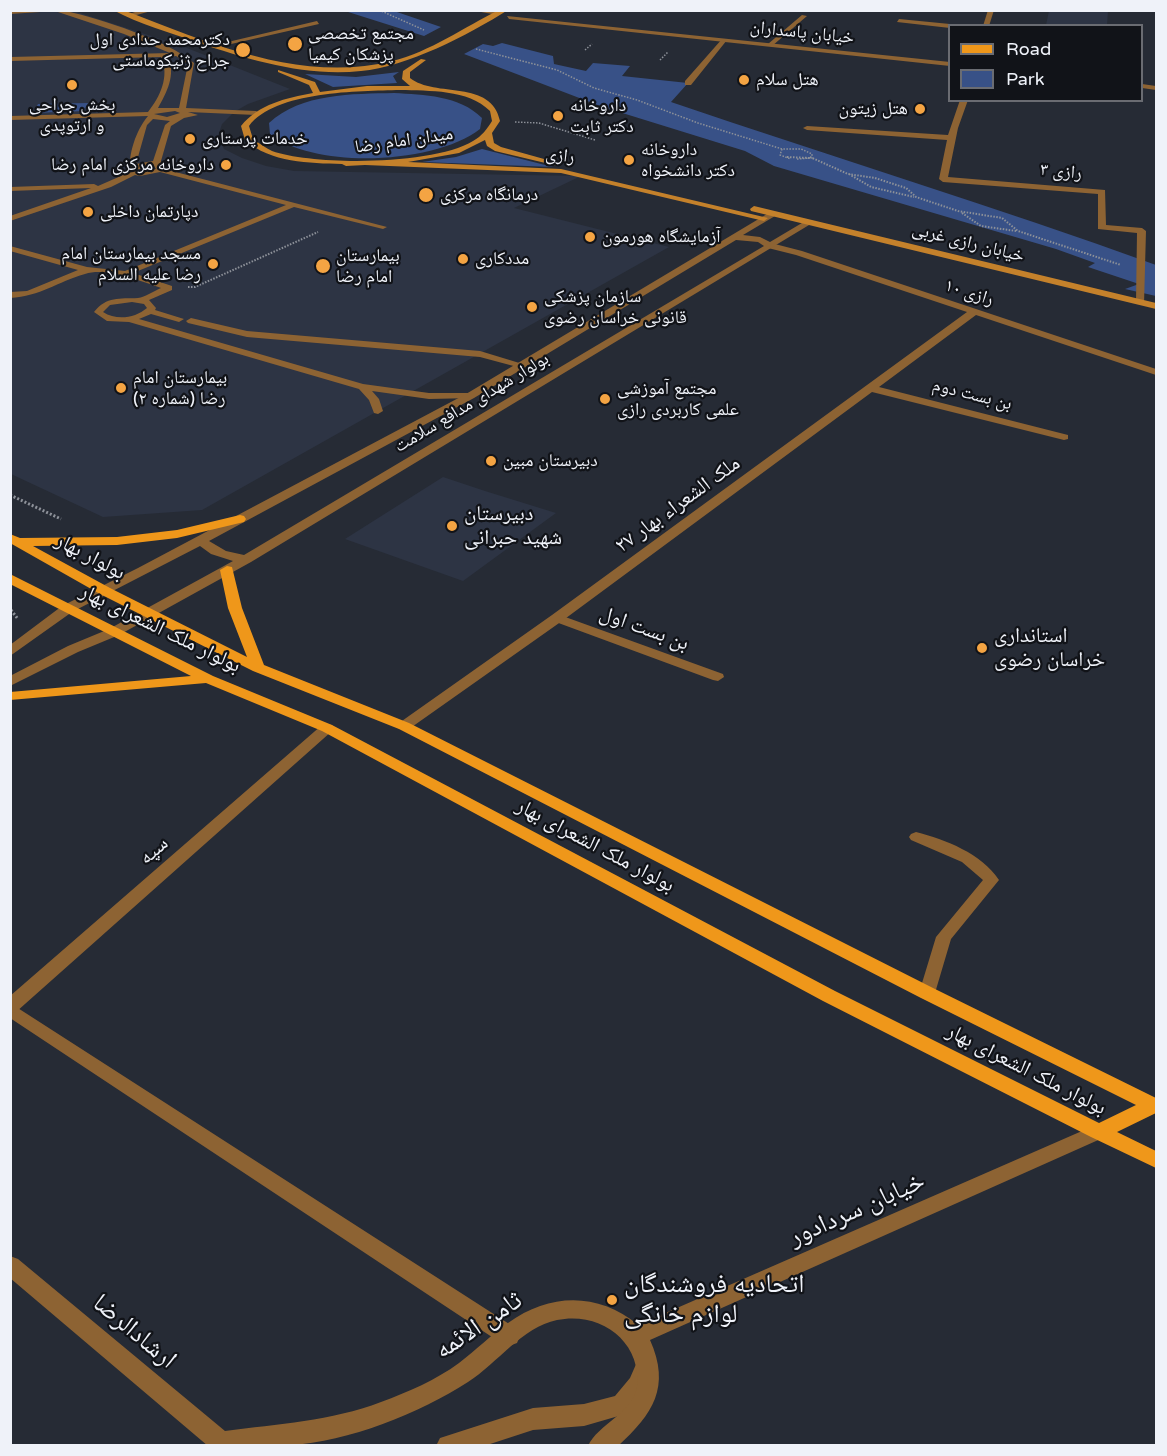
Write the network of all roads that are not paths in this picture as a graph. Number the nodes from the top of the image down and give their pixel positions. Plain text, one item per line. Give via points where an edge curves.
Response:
1 (55, 10) edge
2 (116, 10) edge
3 (152, 10) edge
4 (473, 10) edge
5 (516, 10) edge
6 (10, 12) edge
7 (504, 14) edge
8 (129, 15) junction
9 (804, 16) dead end
10 (899, 21) dead end
11 (317, 23) dead end
12 (948, 26) edge
13 (724, 40) junction
14 (204, 43) junction
15 (218, 45) junction
16 (770, 45) junction
17 (179, 55) junction
18 (164, 56) junction
19 (10, 59) edge
20 (423, 60) junction
21 (948, 64) edge
22 (278, 69) junction
23 (688, 83) dead end
24 (416, 87) junction
25 (318, 95) junction
26 (963, 102) edge
27 (182, 113) junction
28 (150, 114) junction
29 (254, 115) junction
30 (10, 118) edge
31 (807, 128) dead end
32 (488, 134) junction
33 (952, 138) junction
34 (346, 164) junction
35 (160, 167) junction
36 (133, 170) junction
37 (108, 185) junction
38 (10, 189) edge
39 (89, 192) junction
40 (10, 195) edge
41 (292, 203) junction
42 (768, 216) junction
43 (10, 219) edge
44 (810, 222) junction
45 (383, 227) dead end
46 (735, 237) junction
47 (771, 246) junction
48 (13, 249) edge
49 (84, 271) junction
50 (122, 273) junction
51 (10, 295) edge
52 (141, 300) junction
53 (1141, 302) junction
54 (1156, 306) edge
55 (150, 311) junction
56 (974, 312) junction
57 (128, 319) junction
58 (179, 319) dead end
59 (191, 321) dead end
60 (521, 365) junction
61 (1156, 372) edge
62 (362, 387) junction
63 (870, 388) junction
64 (470, 396) junction
65 (378, 411) dead end
66 (1064, 437) dead end
67 (240, 519) junction
68 (14, 540) edge
69 (201, 540) junction
70 (246, 559) junction
71 (226, 570) junction
72 (10, 578) edge
73 (105, 591) junction
74 (67, 609) junction
75 (150, 612) junction
76 (557, 618) junction
77 (114, 632) junction
78 (10, 652) edge
79 (258, 668) junction
80 (718, 677) dead end
81 (208, 679) junction
82 (10, 682) edge
83 (10, 696) edge
84 (404, 726) junction
85 (327, 728) junction
86 (916, 837) dead end
87 (927, 993) junction
88 (10, 1008) edge
89 (1156, 1105) edge
90 (1098, 1132) junction
91 (1156, 1160) edge
92 (10, 1264) edge
93 (509, 1336) junction
94 (636, 1336) junction
95 (648, 1361) junction
96 (221, 1444) edge
97 (448, 1446) edge
98 (600, 1446) edge

1 - 6 lane
1 - 17 lane
2 - 8 main road
3 - 8 street
4 - 7 street, خیابان پاسداران
5 - 7 main road
7 - 13 street, خیابان پاسداران
7 - 15 main road via 392,64 342,70 294,67
7 - 20 main road
8 - 14 main road
9 - 16 street
10 - 12 street
11 - 15 street
13 - 16 street, خیابان پاسداران
13 - 23 street
14 - 15 main road
14 - 22 main road
16 - 21 street, خیابان پاسداران
17 - 18 lane
17 - 27 lane via 191,63 181,101
18 - 19 lane
18 - 28 lane via 170,74
20 - 22 main road via 390,71 351,77
20 - 24 main road via 407,71 406,79
22 - 25 main road via 312,84
24 - 25 main road, میدان امام رضا
24 - 32 main road, میدان امام رضا via 480,99 494,110 496,121
25 - 29 main road, میدان امام رضا
26 - 33 street
27 - 28 lane via 168,108
27 - 29 lane
27 - 35 lane via 168,124 157,161
28 - 30 lane
28 - 36 lane via 132,162
29 - 34 main road, میدان امام رضا via 245,126 249,140 268,152
31 - 33 street
32 - 34 main road, میدان امام رضا via 470,146 437,155
32 - 42 main road, رازی via 490,144 498,149
33 - 53 street, رازی ۳ via 943,179 1102,192 1101,227 1142,231
34 - 42 main road, رازی via 561,171
35 - 36 lane via 145,164
35 - 41 lane
36 - 37 lane
37 - 38 lane
37 - 39 lane
39 - 40 lane
39 - 43 lane
41 - 45 lane
41 - 50 lane
42 - 44 main road, خیابان رازی غربی
42 - 46 street, بولوار شهدای مدافع سلامت
44 - 47 street, بولوار شهدای مدافع سلامت
44 - 53 main road, خیابان رازی غربی
46 - 47 street, رازی ۱۰ via 760,240
46 - 60 street, بولوار شهدای مدافع سلامت
47 - 56 street, رازی ۱۰
47 - 70 street, بولوار شهدای مدافع سلامت
48 - 49 lane
49 - 50 lane
49 - 51 lane via 28,294
50 - 52 lane via 169,288
52 - 55 lane via 151,304
52 - 57 lane via 114,301 98,312 105,317
53 - 54 main road, خیابان رازی غربی
55 - 57 lane
55 - 58 lane
56 - 61 street, رازی ۱۰
56 - 63 street, ملک الشعراء بهار ۲۷
57 - 62 lane
59 - 60 lane via 268,336 480,354
60 - 64 street, بولوار شهدای مدافع سلامت
62 - 64 lane via 429,396
62 - 65 lane via 374,399
63 - 66 street, بن بست دوم
63 - 76 street, ملک الشعراء بهار ۲۷
64 - 67 street, بولوار شهدای مدافع سلامت
67 - 68 main road via 177,534 117,541
67 - 69 street, بولوار شهدای مدافع سلامت
68 - 73 main road, بولوار بهار
69 - 70 street via 213,551
69 - 73 street, بولوار شهدای مدافع سلامت
70 - 71 street, بولوار شهدای مدافع سلامت
71 - 75 street, بولوار شهدای مدافع سلامت
71 - 79 main road via 235,608
72 - 74 main road, بولوار ملک الشعرای بهار
73 - 74 street, بولوار شهدای مدافع سلامت
73 - 75 main road, بولوار بهار
74 - 77 main road, بولوار ملک الشعرای بهار
74 - 78 street, بولوار شهدای مدافع سلامت
75 - 77 street, بولوار شهدای مدافع سلامت
75 - 79 main road, بولوار ملک الشعرای بهار
76 - 80 lane, بن بست اول
76 - 84 street, ملک الشعراء بهار ۲۷
77 - 81 main road, بولوار ملک الشعرای بهار
77 - 82 street, بولوار شهدای مدافع سلامت via 73,648
79 - 84 main road, بولوار ملک الشعرای بهار
81 - 83 main road
81 - 85 main road, بولوار ملک الشعرای بهار
84 - 87 main road, بولوار ملک الشعرای بهار
85 - 88 street, سپه
85 - 90 main road, بولوار ملک الشعرای بهار via 829,996
86 - 87 lane via 964,857 984,870 991,880 944,937
87 - 89 main road, بولوار ملک الشعرای بهار
88 - 93 street
89 - 90 main road
90 - 91 main road, بولوار ملک الشعرای بهار
90 - 94 street, خیابان سردادور
92 - 96 street, ارشادالرضا
93 - 94 street, ثامن الائمه via 557,1310 586,1309 615,1318
93 - 96 street, ثامن الائمه via 454,1379 389,1411 317,1430
94 - 95 street, ثامن الائمه
95 - 97 street via 639,1384 622,1404 584,1415 533,1419
95 - 98 street, ثامن الائمه via 648,1389 636,1414

